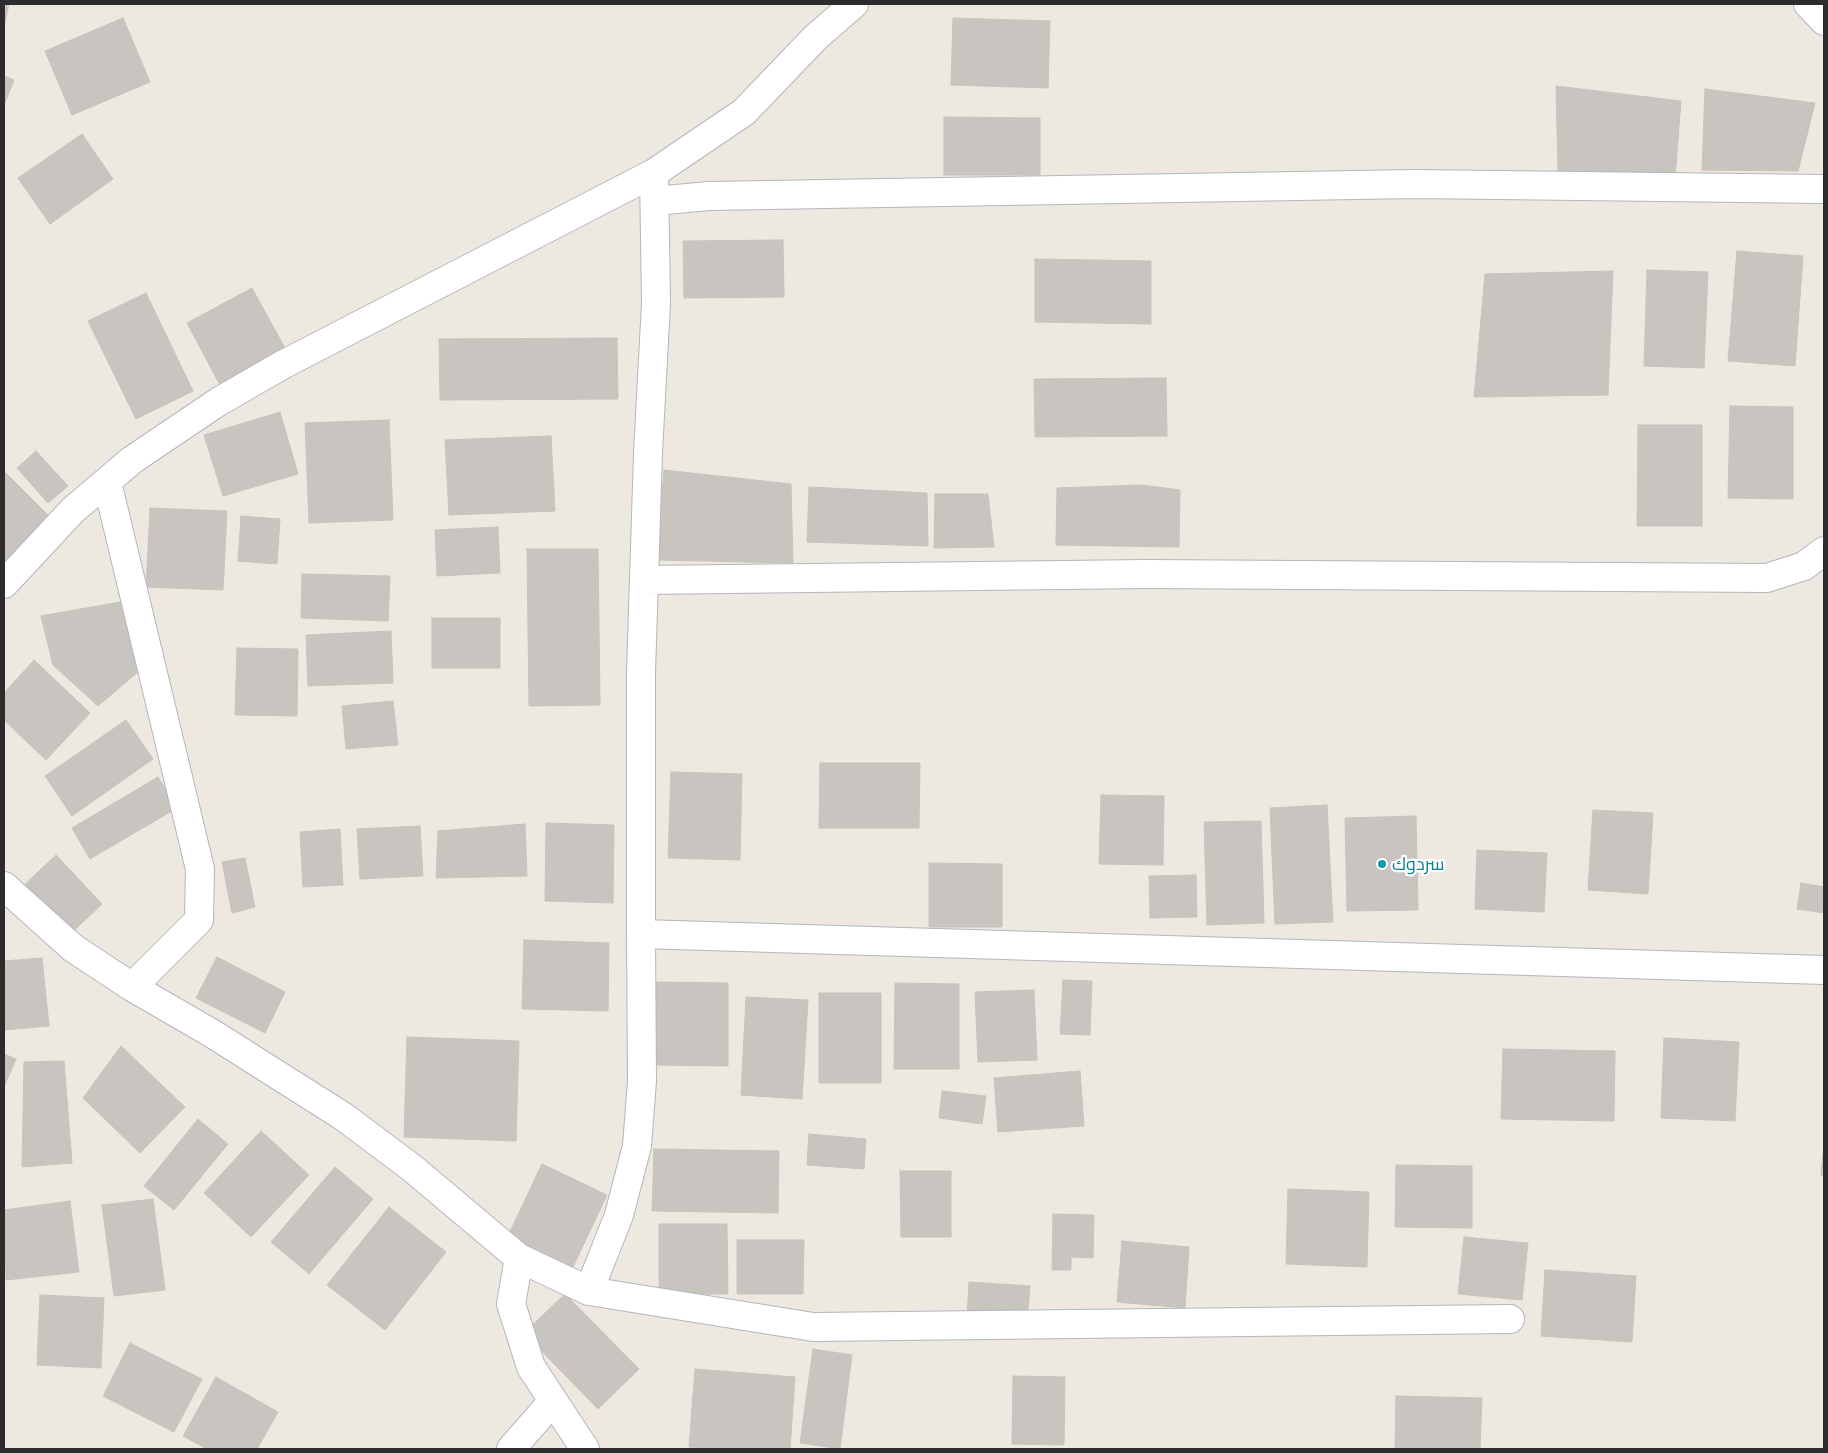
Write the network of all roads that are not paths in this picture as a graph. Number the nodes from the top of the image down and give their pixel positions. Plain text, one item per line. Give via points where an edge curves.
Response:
1 (854, 4) edge
2 (1808, 4) edge
3 (1824, 21) edge
4 (654, 173) junction
5 (1824, 189) edge
6 (655, 201) junction
7 (107, 482) junction
8 (1824, 551) edge
9 (644, 580) junction
10 (4, 584) edge
11 (4, 886) edge
12 (641, 934) junction
13 (1824, 970) edge
14 (132, 987) junction
15 (519, 1258) junction
16 (589, 1291) junction
17 (1510, 1319) dead end
18 (553, 1401) junction
19 (510, 1449) edge
20 (585, 1449) edge

1 - 4 street via 815,38 744,112
2 - 3 street
4 - 6 street
4 - 7 street via 284,364 218,402 132,460
5 - 6 street via 1415,184 709,196
6 - 9 street via 656,303
7 - 10 street via 73,510
7 - 14 street via 200,869 199,920
8 - 9 street via 1804,566 1767,578 1146,574
9 - 12 street
11 - 14 street via 73,948
12 - 13 street
12 - 16 street via 642,1081 637,1146 618,1215
14 - 15 street via 344,1117 412,1168
15 - 16 street
15 - 18 street via 511,1304 531,1367
16 - 17 street via 813,1327
18 - 19 street
18 - 20 street

